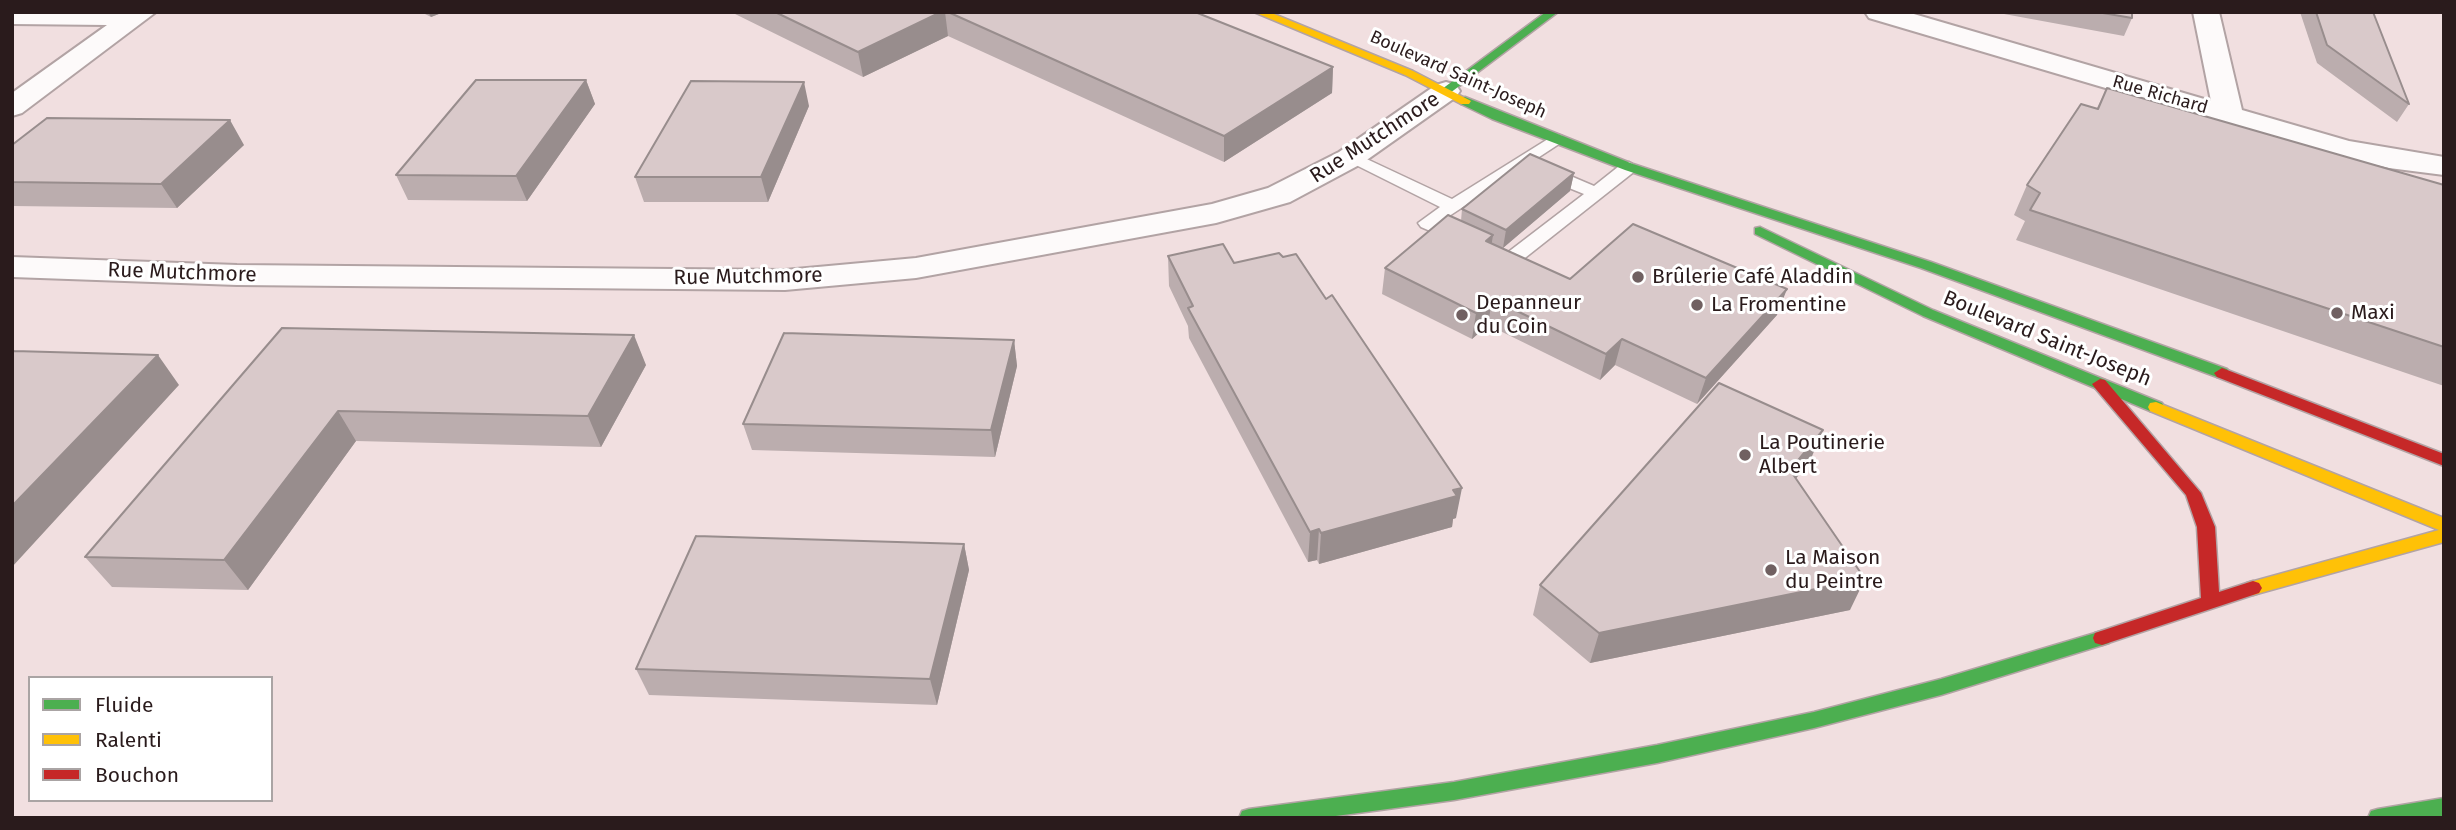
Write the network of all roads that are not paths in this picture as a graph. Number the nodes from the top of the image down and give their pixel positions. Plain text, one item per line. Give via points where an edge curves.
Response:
1 (1259, 12) edge
2 (1553, 12) edge
3 (1878, 12) edge
4 (2206, 12) edge
5 (139, 15) edge
6 (12, 16) edge
7 (1446, 91) junction
8 (12, 107) edge
9 (2229, 115) junction
10 (1556, 139) junction
11 (1350, 158) junction
12 (1520, 161) junction
13 (2444, 166) edge
14 (1636, 170) junction
15 (1495, 178) junction
16 (1512, 185) edge
17 (1597, 193) junction
18 (1456, 204) junction
19 (1554, 205) edge
20 (1479, 212) edge
21 (1572, 213) junction
22 (12, 267) edge
23 (2100, 384) junction
24 (2444, 460) edge
25 (2444, 525) edge
26 (2444, 535) edge
27 (2210, 601) junction
28 (2444, 807) edge
29 (1250, 818) edge
30 (2378, 818) edge

1 - 7 main road, Boulevard Saint-Joseph
2 - 7 main road
3 - 9 street, Rue Richard
4 - 9 street
5 - 6 street
5 - 8 street
7 - 10 main road, Boulevard Saint-Joseph
7 - 11 street, Rue Mutchmore
9 - 13 street, Rue Richard via 2343,149
10 - 12 lane
10 - 14 main road, Boulevard Saint-Joseph
11 - 18 lane
11 - 22 street, Rue Mutchmore via 1279,195 1216,213 963,260 833,276 251,275
12 - 15 lane
12 - 17 lane
14 - 17 lane
14 - 23 main road, Boulevard Saint-Joseph via 1896,299
14 - 24 main road, Boulevard Saint-Joseph via 1938,270
15 - 16 lane
15 - 18 lane
17 - 21 lane
18 - 20 lane
18 - 21 lane via 1427,223 1509,261 1531,236
19 - 21 lane
23 - 25 main road, Boulevard Saint-Joseph
23 - 27 main road via 2193,493 2206,527
26 - 27 main road
27 - 29 main road via 1941,687 1741,737 1454,791
28 - 30 main road

